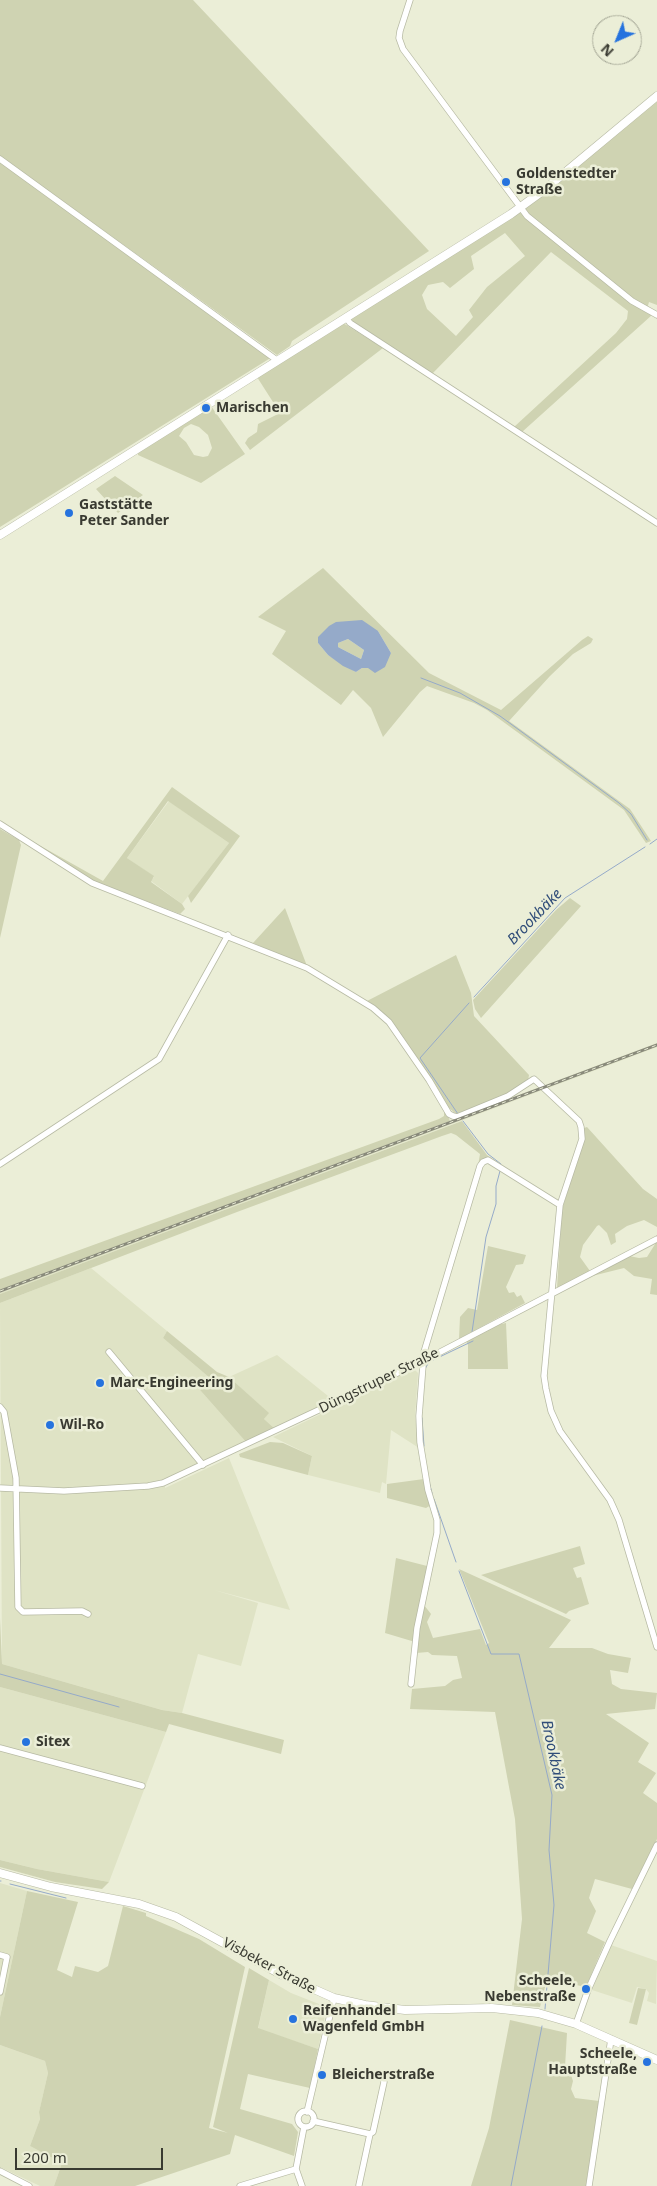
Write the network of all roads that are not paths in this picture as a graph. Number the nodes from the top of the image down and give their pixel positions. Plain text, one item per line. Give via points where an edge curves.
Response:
1 (410, 0) edge
2 (657, 96) edge
3 (0, 159) edge
4 (521, 207) junction
5 (657, 315) edge
6 (346, 318) junction
7 (278, 361) junction
8 (657, 523) edge
9 (0, 535) edge
10 (0, 824) edge
11 (228, 936) junction
12 (0, 1164) edge
13 (560, 1205) junction
14 (657, 1239) edge
15 (552, 1293) junction
16 (109, 1352) dead end
17 (423, 1361) junction
18 (0, 1407) edge
19 (203, 1465) junction
20 (0, 1488) edge
21 (15, 1489) junction
22 (88, 1614) dead end
23 (657, 1647) edge
24 (410, 1684) dead end
25 (0, 1748) edge
26 (142, 1786) dead end
27 (657, 1845) edge
28 (0, 1873) edge
29 (0, 1955) edge
30 (0, 1992) edge
31 (334, 1998) junction
32 (576, 2024) junction
33 (611, 2039) junction
34 (657, 2060) edge
35 (382, 2074) dead end
36 (307, 2112) junction
37 (314, 2121) junction
38 (304, 2127) junction
39 (370, 2134) junction
40 (296, 2169) junction
41 (0, 2171) edge
42 (359, 2185) dead end
43 (29, 2186) edge
44 (240, 2186) edge
45 (302, 2186) edge
46 (589, 2186) edge

1 - 4 street via 400,31 401,46
2 - 4 main road
3 - 7 street
4 - 5 street via 527,216 632,301
4 - 6 main road
6 - 7 main road
6 - 8 street
7 - 9 main road
10 - 11 street via 92,883
11 - 12 street via 159,1058
11 - 13 street via 307,968 384,1017 453,1116 508,1096 534,1079 579,1121 581,1127 582,1139
13 - 15 street
13 - 17 street via 488,1160 483,1162
14 - 15 street, Düngstruper Straße
15 - 17 street, Düngstruper Straße
15 - 23 street via 544,1376 551,1411 563,1436 610,1500 619,1520
16 - 19 street
17 - 19 street, Düngstruper Straße
17 - 24 street via 420,1442 437,1533 417,1628
18 - 21 street via 4,1412 16,1478
19 - 21 street, Düngstruper Straße via 163,1483 148,1486 64,1491
20 - 21 street, Düngstruper Straße
21 - 22 street via 18,1607 23,1612 82,1610
25 - 26 street
27 - 32 street via 610,1941
28 - 31 main road, Visbeker Straße via 156,1909 288,1978
29 - 30 street via 7,1958
31 - 32 main road, Visbeker Straße via 405,2010 513,2009
31 - 36 street
32 - 33 main road, Visbeker Straße
33 - 34 main road, Visbeker Straße
33 - 46 street
35 - 39 street via 384,2082
36 - 37 street via 312,2114
36 - 38 street via 302,2112 298,2118 298,2123
37 - 38 street
37 - 39 street
38 - 40 street
39 - 42 street
40 - 44 street
40 - 45 street
41 - 43 street

